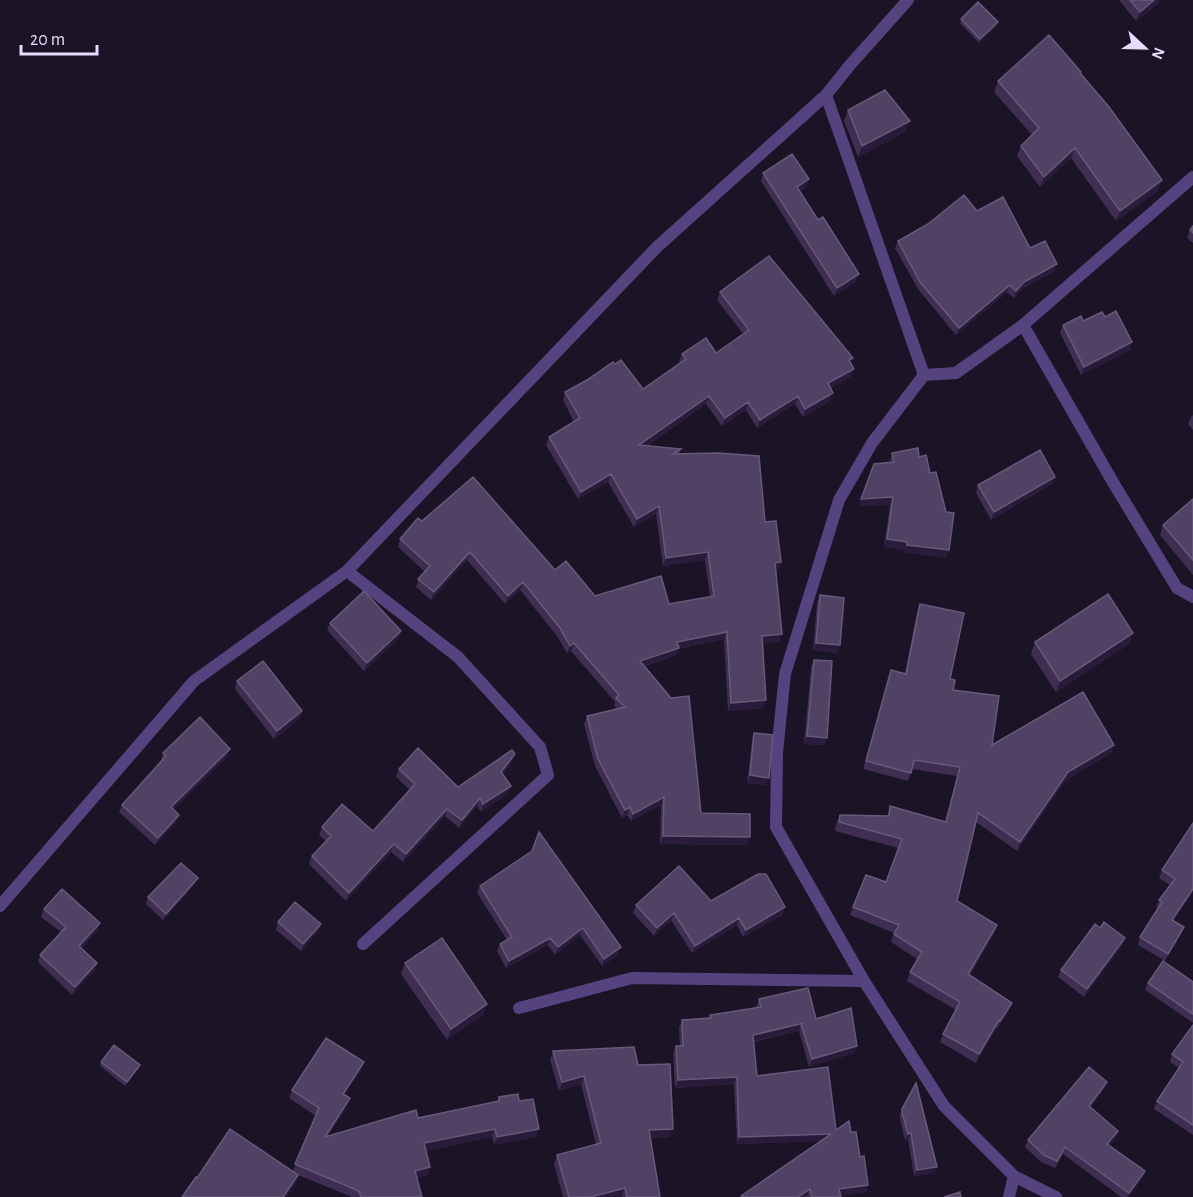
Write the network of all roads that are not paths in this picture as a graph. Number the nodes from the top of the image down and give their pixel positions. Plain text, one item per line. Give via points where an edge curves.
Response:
1 (908, 0) edge
2 (826, 95) junction
3 (1193, 177) edge
4 (1023, 325) junction
5 (924, 375) junction
6 (347, 572) junction
7 (1193, 597) edge
8 (0, 906) edge
9 (363, 944) dead end
10 (864, 981) junction
11 (519, 1008) dead end
12 (1014, 1176) junction
13 (1009, 1197) edge
14 (1056, 1197) edge

1 - 2 street
2 - 5 street
2 - 6 street via 657,247
3 - 4 street
4 - 5 street via 956,373
4 - 7 street via 1177,588
5 - 10 street via 872,443 839,500 785,675 777,753 776,827
6 - 8 street via 194,681
6 - 9 street via 458,657 540,747 548,775
10 - 11 street via 632,978
10 - 12 street via 944,1106
12 - 13 street
12 - 14 street

